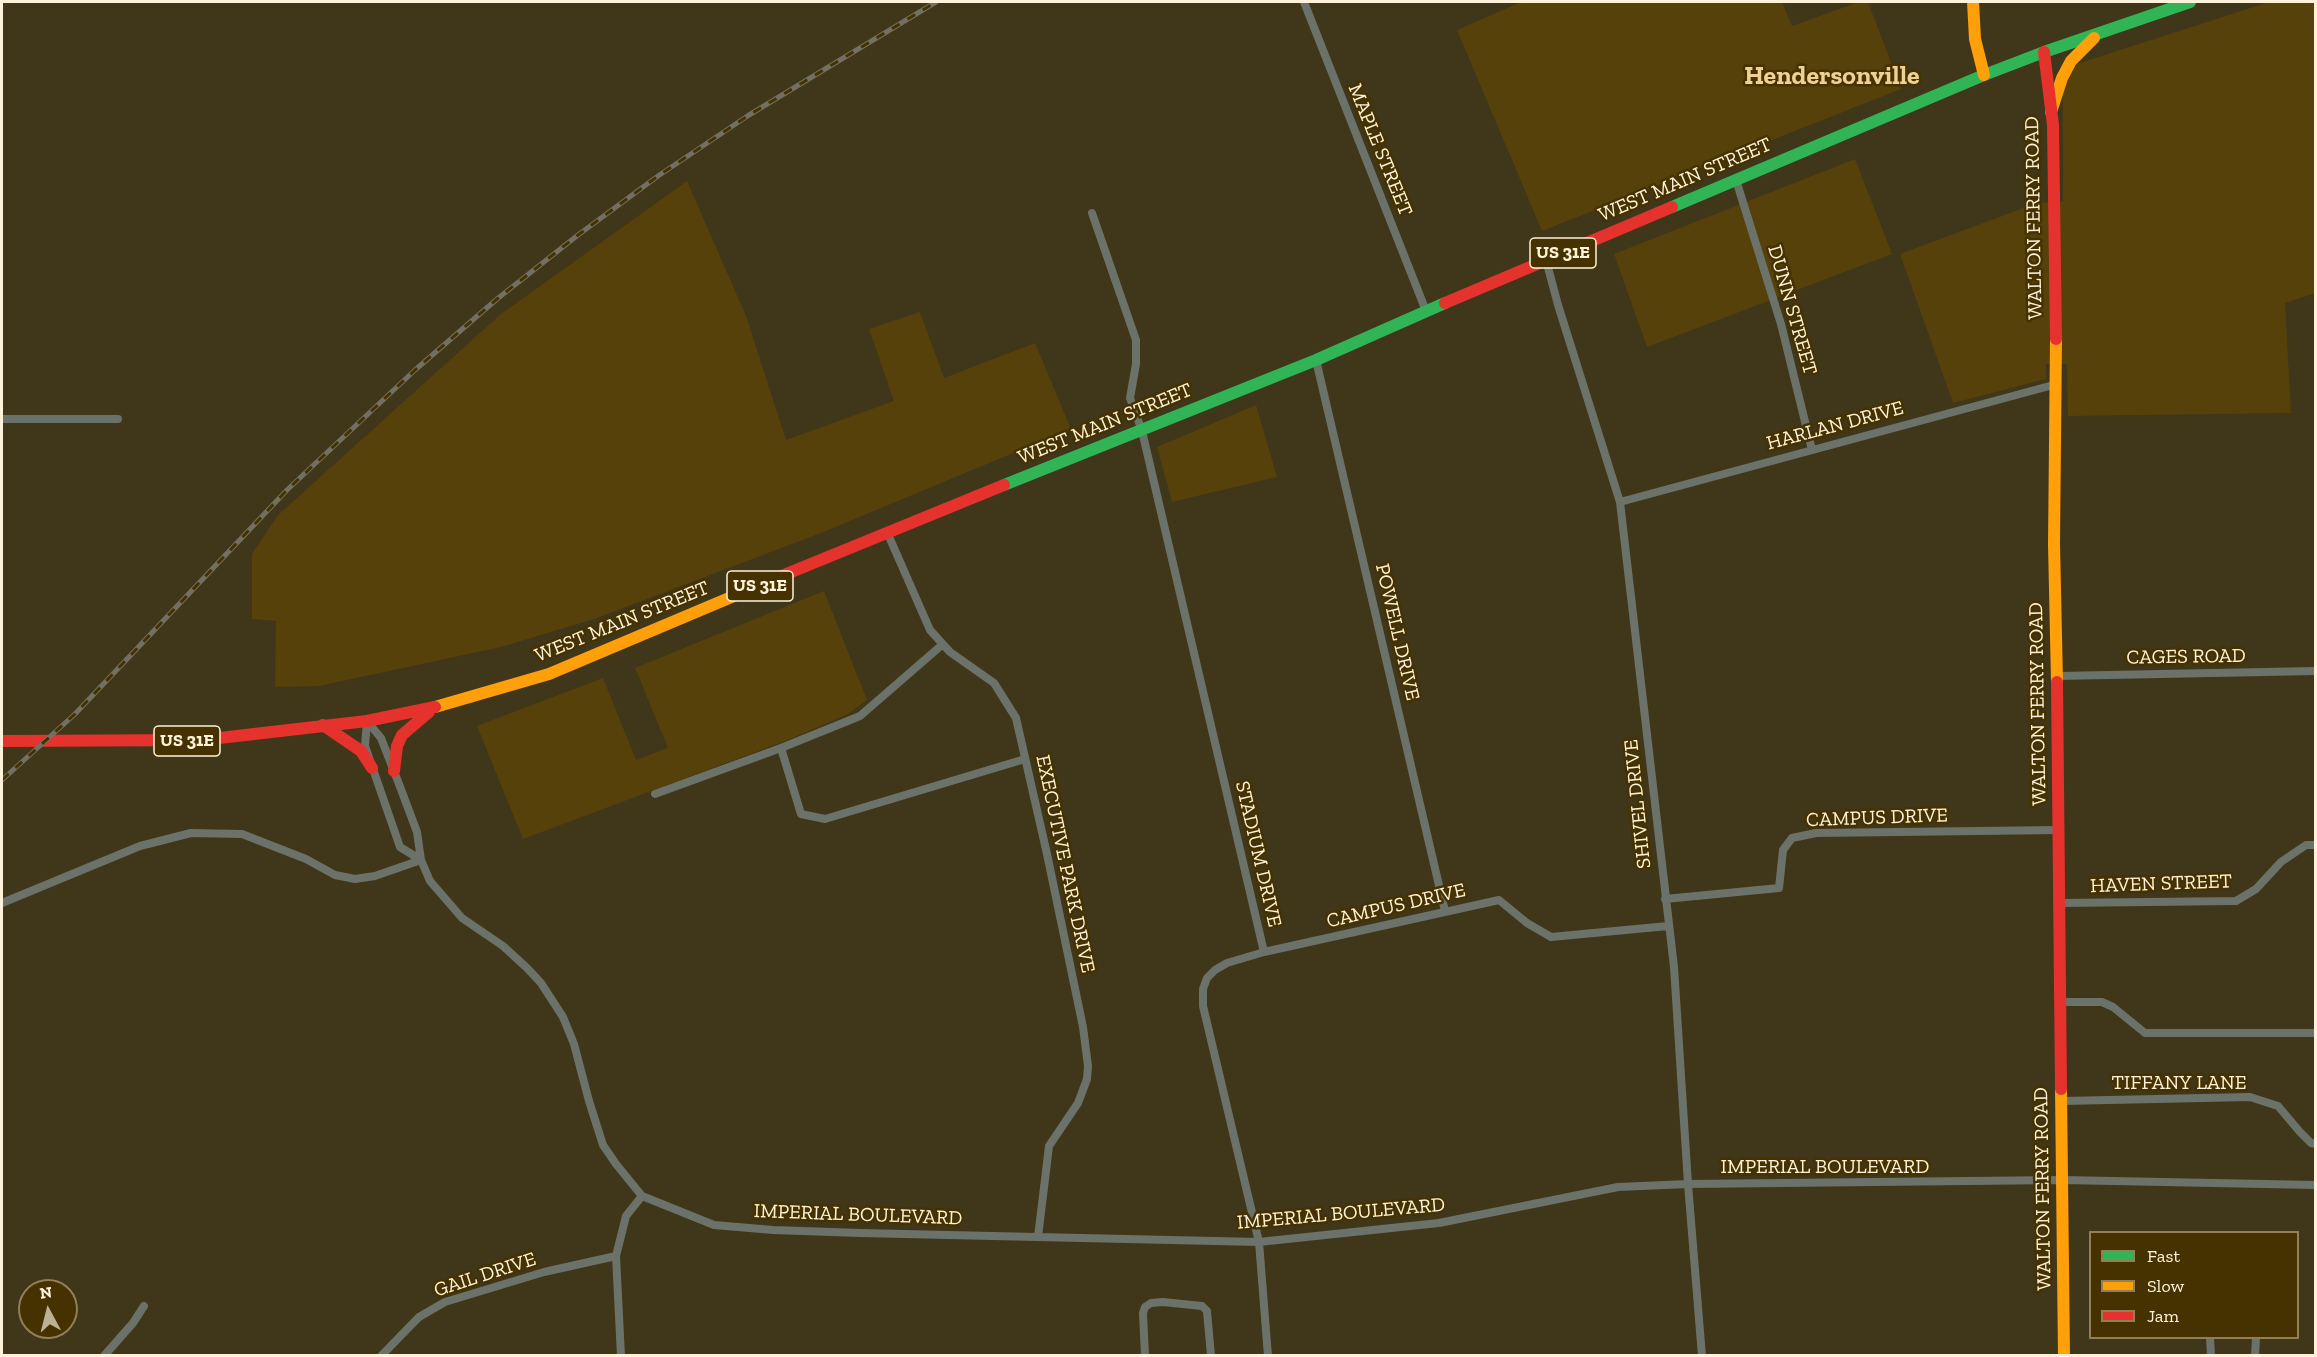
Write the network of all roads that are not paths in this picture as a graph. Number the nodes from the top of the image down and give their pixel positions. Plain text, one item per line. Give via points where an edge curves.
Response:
1 (1304, 2) edge
2 (1973, 2) edge
3 (2190, 2) edge
4 (2102, 32) junction
5 (2044, 51) junction
6 (1984, 75) junction
7 (2051, 112) junction
8 (1736, 180) junction
9 (1092, 213) dead end
10 (1546, 260) junction
11 (1426, 311) junction
12 (1316, 360) junction
13 (2057, 384) junction
14 (2, 419) edge
15 (118, 419) dead end
16 (1142, 431) junction
17 (1812, 450) junction
18 (1620, 502) junction
19 (887, 532) junction
20 (943, 644) junction
21 (2316, 671) edge
22 (2057, 676) junction
23 (431, 710) junction
24 (367, 721) junction
25 (323, 725) junction
26 (2, 741) edge
27 (781, 748) junction
28 (1026, 759) junction
29 (372, 768) junction
30 (394, 771) junction
31 (656, 794) dead end
32 (2059, 830) junction
33 (2316, 845) edge
34 (422, 860) junction
35 (1665, 899) junction
36 (2, 903) edge
37 (2060, 903) junction
38 (1445, 911) junction
39 (1668, 926) junction
40 (1264, 952) junction
41 (2061, 1002) junction
42 (2316, 1033) edge
43 (2062, 1101) junction
44 (2316, 1144) edge
45 (2062, 1180) junction
46 (1688, 1184) junction
47 (2316, 1185) edge
48 (642, 1196) junction
49 (1038, 1237) junction
50 (1259, 1242) junction
51 (616, 1256) junction
52 (144, 1306) dead end
53 (2210, 1339) edge
54 (2256, 1339) edge
55 (104, 1356) edge
56 (381, 1356) edge
57 (621, 1356) edge
58 (1145, 1356) edge
59 (1211, 1356) edge
60 (1268, 1356) edge
61 (1702, 1356) edge
62 (2064, 1356) edge
63 (2211, 1356) edge
64 (2255, 1356) edge

1 - 11 street, MAPLE STREET
2 - 6 main road via 1975,39
3 - 4 main road, WEST MAIN STREET / US 31E
4 - 5 main road, WEST MAIN STREET / US 31E
4 - 7 main road via 2071,61
5 - 6 main road, WEST MAIN STREET / US 31E
5 - 7 main road, WALTON FERRY ROAD
6 - 8 main road, WEST MAIN STREET / US 31E
7 - 13 main road, WALTON FERRY ROAD
8 - 10 main road, WEST MAIN STREET / US 31E
8 - 17 street, DUNN STREET via 1781,324
9 - 16 street, STADIUM DRIVE via 1136,340 1130,398
10 - 11 main road, WEST MAIN STREET / US 31E
10 - 18 street, SHIVEL DRIVE
11 - 12 main road, WEST MAIN STREET / US 31E
12 - 16 main road, WEST MAIN STREET / US 31E
12 - 38 street, POWELL DRIVE
13 - 17 street, HARLAN DRIVE
13 - 22 main road, WALTON FERRY ROAD
14 - 15 street
16 - 19 main road, WEST MAIN STREET / US 31E
16 - 40 street, STADIUM DRIVE
17 - 18 street, HARLAN DRIVE
18 - 35 street, SHIVEL DRIVE
19 - 20 street, EXECUTIVE PARK DRIVE via 930,630
19 - 23 main road, WEST MAIN STREET / US 31E via 549,674
20 - 27 street via 860,716
20 - 28 street, EXECUTIVE PARK DRIVE via 994,683 1016,718
21 - 22 street, CAGES ROAD
22 - 32 main road, WALTON FERRY ROAD
23 - 24 main road, WEST MAIN STREET / US 31E
23 - 30 main road via 402,735
24 - 25 main road, WEST MAIN STREET / US 31E
24 - 29 street, IMPERIAL BOULEVARD via 365,746
24 - 30 street, IMPERIAL BOULEVARD via 381,738
25 - 26 main road, WEST MAIN STREET / US 31E via 202,740
25 - 29 main road via 361,752
27 - 28 street via 801,814 825,819
27 - 31 street
28 - 49 street, EXECUTIVE PARK DRIVE via 1088,1056 1087,1079 1078,1103 1049,1146
29 - 34 street, IMPERIAL BOULEVARD via 400,847
30 - 34 street, IMPERIAL BOULEVARD via 417,832
32 - 35 street, CAMPUS DRIVE via 1816,833 1791,838 1783,850 1779,888
32 - 37 main road, WALTON FERRY ROAD
33 - 37 street, HAVEN STREET via 2306,845 2282,862 2256,889 2236,901
34 - 36 street via 355,879 335,875 242,834 191,833 140,846
34 - 48 street, IMPERIAL BOULEVARD via 430,881 453,909 503,946 541,983 563,1017 574,1044 603,1145
35 - 39 street, SHIVEL DRIVE
37 - 41 main road, WALTON FERRY ROAD
38 - 39 street, CAMPUS DRIVE via 1499,900 1551,937
38 - 40 street, CAMPUS DRIVE
39 - 46 street, SHIVEL DRIVE
40 - 50 street, STADIUM DRIVE via 1215,970 1206,978 1203,989 1203,1006
41 - 42 street via 2102,1002 2145,1033
41 - 43 main road, WALTON FERRY ROAD
43 - 44 street, TIFFANY LANE via 2250,1097 2278,1106
43 - 45 main road, WALTON FERRY ROAD
45 - 46 street, IMPERIAL BOULEVARD
45 - 47 street, IMPERIAL BOULEVARD
45 - 62 main road, WALTON FERRY ROAD
46 - 50 street, IMPERIAL BOULEVARD via 1618,1187 1439,1223
46 - 61 street, SHIVEL DRIVE
48 - 49 street, IMPERIAL BOULEVARD via 714,1225
48 - 51 street via 626,1216
49 - 50 street, IMPERIAL BOULEVARD
50 - 60 street, STADIUM DRIVE
51 - 56 street, GAIL DRIVE via 544,1272 445,1302 419,1317
51 - 57 street
52 - 55 street
53 - 63 street
54 - 64 street
58 - 59 street via 1143,1313 1151,1303 1163,1302 1202,1306 1207,1311

